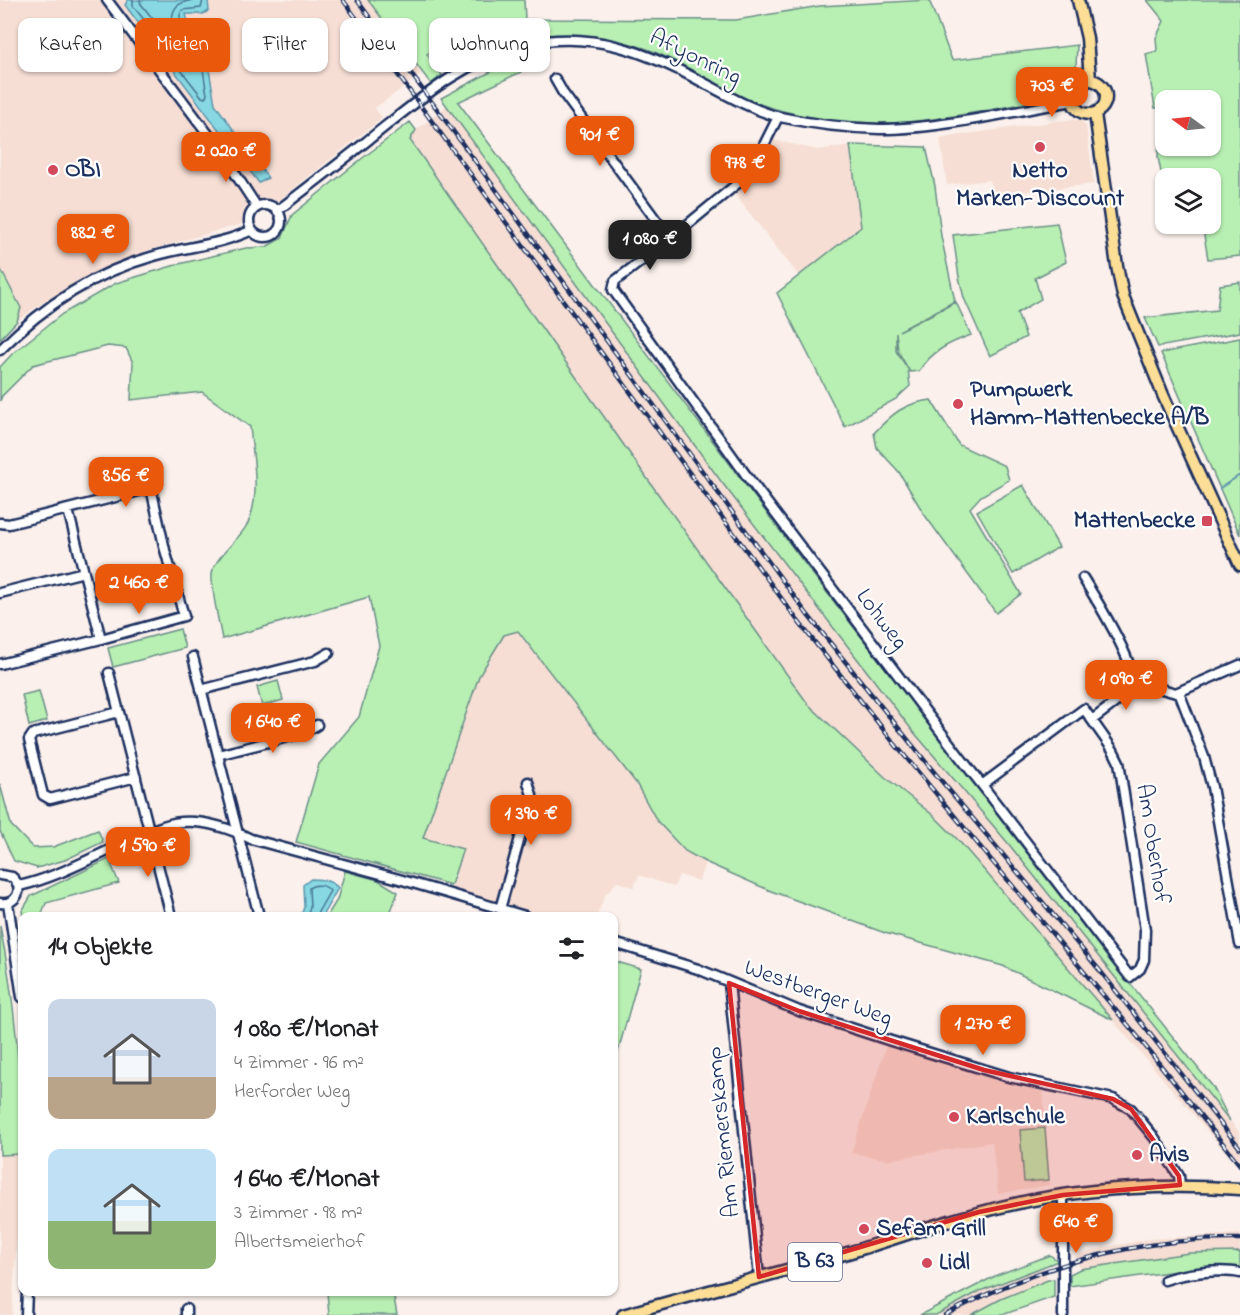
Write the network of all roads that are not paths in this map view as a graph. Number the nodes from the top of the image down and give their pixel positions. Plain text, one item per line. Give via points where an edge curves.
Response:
1 (107, 0) edge
2 (1078, 0) edge
3 (555, 79) dead end
4 (1090, 80) junction
5 (1072, 101) junction
6 (1095, 114) junction
7 (778, 117) junction
8 (257, 207) junction
9 (277, 211) junction
10 (252, 230) junction
11 (670, 239) junction
12 (0, 350) edge
13 (68, 510) junction
14 (0, 523) edge
15 (1240, 565) edge
16 (84, 572) junction
17 (1083, 578) dead end
18 (0, 593) edge
19 (101, 639) junction
20 (329, 652) dead end
21 (193, 657) dead end
22 (0, 664) edge
23 (1240, 665) edge
24 (109, 673) dead end
25 (1133, 681) junction
26 (201, 690) junction
27 (1179, 692) junction
28 (119, 712) junction
29 (1092, 720) junction
30 (317, 725) dead end
31 (218, 755) junction
32 (136, 777) junction
33 (528, 782) dead end
34 (982, 785) junction
35 (150, 832) junction
36 (238, 833) junction
37 (0, 874) edge
38 (19, 886) junction
39 (4, 903) edge
40 (500, 909) junction
41 (170, 912) edge
42 (258, 912) edge
43 (511, 912) edge
44 (618, 944) edge
45 (1240, 944) edge
46 (18, 976) edge
47 (1130, 977) joint
48 (729, 983) junction
49 (1180, 1185) junction
50 (1240, 1189) edge
51 (1063, 1196) junction
52 (1240, 1273) edge
53 (759, 1277) junction
54 (1165, 1280) dead end
55 (27, 1296) edge
56 (26, 1315) edge
57 (623, 1315) edge
58 (1063, 1315) edge

1 - 8 street via 217,146
2 - 4 main road via 1087,38
3 - 11 street
4 - 5 main road via 1076,86
4 - 6 main road via 1101,84 1106,95 1104,106
5 - 6 main road via 1083,114
5 - 7 street, Afyonring via 880,129
6 - 15 main road via 1124,296
7 - 9 street, Afyonring via 637,51 589,41 524,45 489,57 448,79
7 - 11 street via 760,153 738,183
8 - 9 street via 268,206
8 - 10 street via 249,217
9 - 10 street via 280,223 274,234 262,236
10 - 12 street via 228,240 154,256 104,274 37,315
11 - 34 street, Lohweg via 615,281 612,285 616,295 746,475
13 - 14 street
13 - 16 street
13 - 19 street via 151,488 184,616
16 - 18 street
16 - 19 street
17 - 25 street via 1126,655
19 - 22 street
20 - 26 street via 315,661
21 - 26 street
23 - 27 street
24 - 28 street
25 - 27 street
25 - 29 street via 1124,696
26 - 31 street
27 - 45 street via 1212,787
28 - 32 street
28 - 32 street via 33,734 29,740 43,795 50,799
29 - 34 street via 1084,709
29 - 47 street, Am Oberhof via 1119,762 1145,930 1144,960
30 - 31 street via 303,733
31 - 36 street
32 - 35 street
33 - 40 street via 532,795
34 - 47 street, Lohweg
35 - 36 street via 186,822 210,824
35 - 38 street
35 - 41 street
36 - 40 street
36 - 42 street
37 - 38 street via 12,877
38 - 39 street via 17,897
39 - 46 street
40 - 43 street
44 - 48 street, Westberger Weg
49 -> 48 street, Westberger Weg via 1179,1176 1154,1137 1131,1109 1113,1099 984,1070 800,1011
48 - 53 street, Am Riemerskamp
49 - 50 main road, B 63
49 - 51 main road, B 63
51 - 53 main road, B 63 via 979,1212
51 - 58 street
52 - 54 street via 1201,1273
53 - 57 main road, B 63
55 - 56 street

